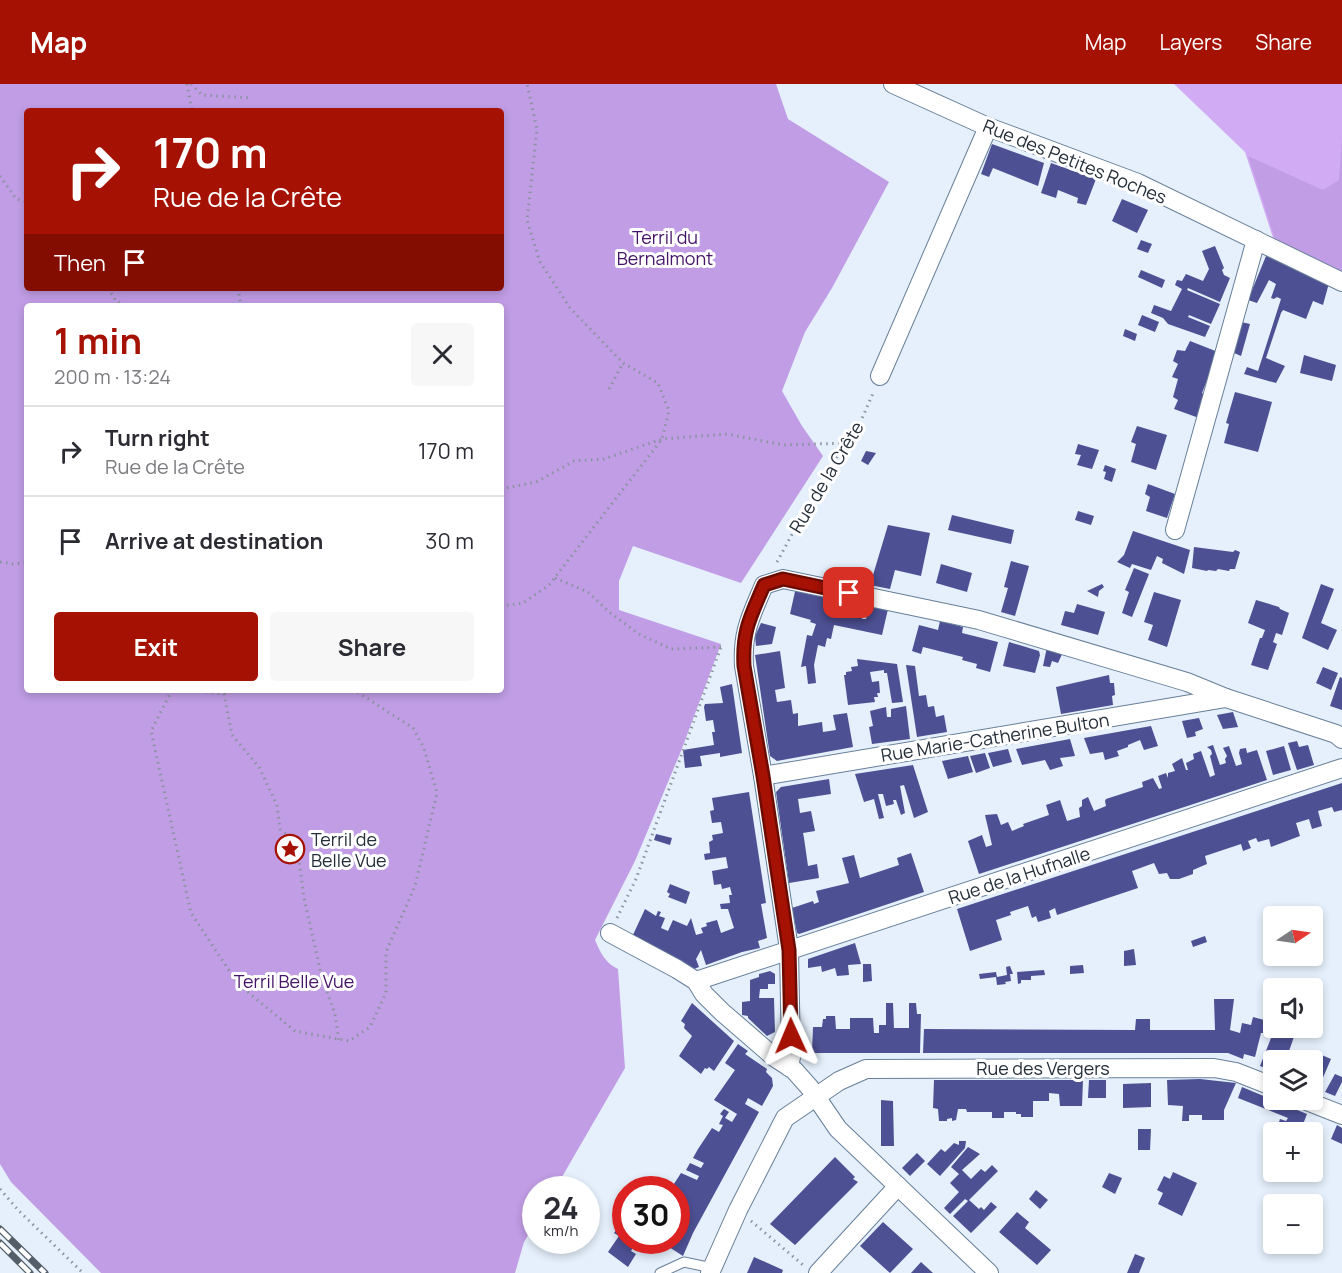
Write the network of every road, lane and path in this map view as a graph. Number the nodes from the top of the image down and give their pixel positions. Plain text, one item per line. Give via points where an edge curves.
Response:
1 (187, 84) edge
2 (191, 84) edge
3 (527, 84) edge
4 (893, 84) edge
5 (250, 98) dead end
6 (191, 108) edge
7 (988, 127) junction
8 (0, 176) edge
9 (24, 201) edge
10 (1256, 240) junction
11 (1342, 282) edge
12 (110, 291) edge
13 (121, 303) edge
14 (622, 363) junction
15 (880, 376) joint
16 (609, 389) dead end
17 (662, 439) junction
18 (848, 443) junction
19 (504, 488) edge
20 (1174, 530) dead end
21 (0, 562) edge
22 (24, 562) edge
23 (555, 578) junction
24 (764, 585) junction
25 (504, 606) edge
26 (170, 693) edge
27 (215, 693) edge
28 (359, 693) edge
29 (1226, 698) junction
30 (1342, 739) edge
31 (1342, 768) edge
32 (763, 776) junction
33 (610, 933) joint
34 (789, 950) junction
35 (696, 981) junction
36 (339, 1041) junction
37 (789, 1067) junction
38 (1263, 1083) edge
39 (816, 1096) junction
40 (1323, 1108) edge
41 (1342, 1115) edge
42 (898, 1186) junction
43 (0, 1189) edge
44 (738, 1210) junction
45 (711, 1270) edge
46 (811, 1270) edge
47 (83, 1273) edge
48 (660, 1273) edge
49 (989, 1273) edge

1 - 6 path
2 - 5 path via 202,95
3 - 14 path via 537,129 527,220 540,262 570,308
4 - 7 street, Rue des Petites Roches
7 - 10 street, Rue des Petites Roches via 1138,183
7 - 15 street
8 - 9 path via 16,199
10 - 11 street, Rue des Petites Roches
10 - 20 street
12 - 13 path
14 - 16 path
14 - 17 path via 658,383 669,411
15 - 18 path, Rue de la Crête
17 - 18 path via 727,434 784,445
17 - 19 path via 604,459 574,461 536,482
17 - 23 path
18 - 24 path, Rue de la Crête via 828,468
21 - 22 path
23 - 25 path via 523,603
23 - 33 path via 588,592 639,634 671,649 721,647 636,879
24 - 29 street via 783,579 979,620 1187,682
24 - 32 street via 745,631 743,648
26 - 36 path via 151,731 191,913 238,984 296,1031
27 - 36 path via 224,694 232,735 259,767 277,806 280,829 297,844 304,898
28 - 36 path via 413,728 424,748 437,794 415,886 386,952 386,993 370,1027 349,1041
29 - 30 street
29 - 32 street, Rue Marie-Catherine Bulton
31 - 34 street, Rue de la Hufnalle
32 - 34 street
33 - 35 street
34 - 35 street, Rue de la Hufnalle
34 - 37 street
35 - 37 street via 722,1012
37 - 39 street
38 - 39 street, Rue des Vergers via 1214,1068 866,1069
39 - 42 street via 838,1129
39 - 44 street, Rue des Vergers via 785,1118
40 - 41 street
42 - 46 street
42 - 49 street
43 - 47 path
44 - 45 street, Rue des Vergers
44 - 46 path
45 - 48 lane via 684,1262

